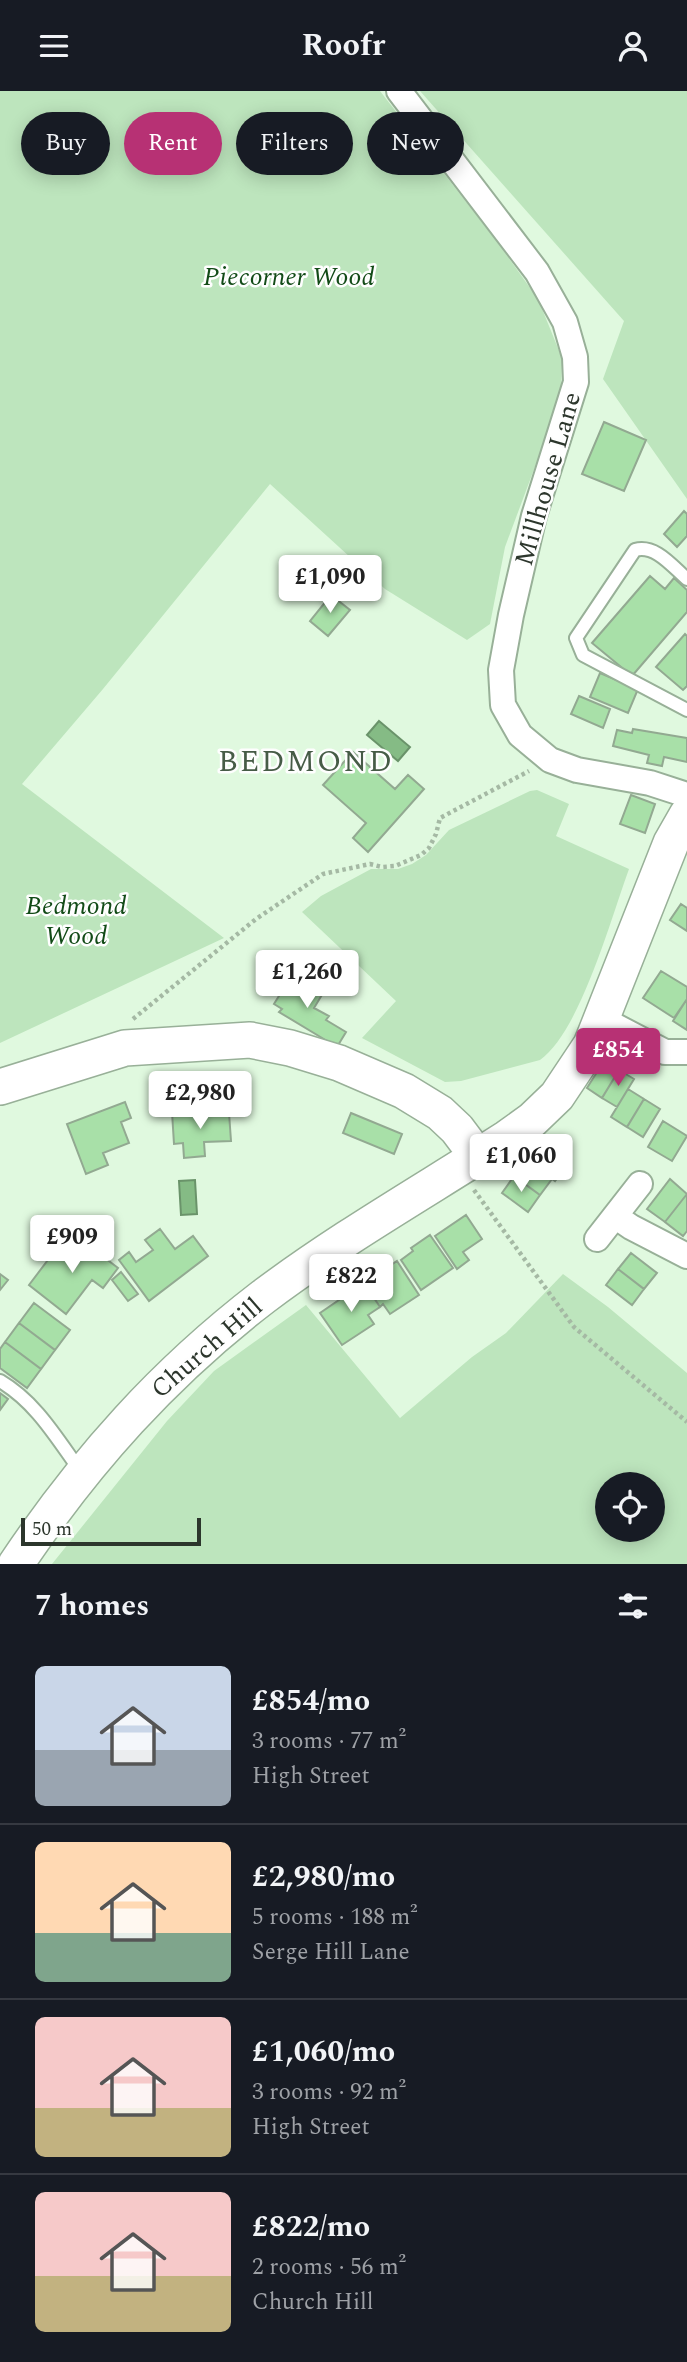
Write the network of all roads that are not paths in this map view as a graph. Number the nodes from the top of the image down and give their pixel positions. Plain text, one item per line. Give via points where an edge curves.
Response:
1 (399, 91) edge
2 (687, 579) edge
3 (687, 710) edge
4 (687, 795) edge
5 (687, 815) edge
6 (602, 1020) junction
7 (687, 1052) edge
8 (0, 1087) edge
9 (468, 1163) junction
10 (640, 1184) dead end
11 (615, 1216) junction
12 (597, 1239) dead end
13 (687, 1256) edge
14 (0, 1381) edge
15 (82, 1473) junction
16 (16, 1564) edge

1 - 4 street, Millhouse Lane via 537,272 565,322 575,356 576,382 534,516 510,615 502,670 503,705 520,736 550,760
2 - 3 lane via 654,551 635,550 576,638 583,655
5 - 6 street, Church Hill via 652,888
6 - 7 street via 665,1052
6 - 9 street, Church Hill via 578,1068 557,1096 532,1120
8 - 9 street via 125,1048 250,1040 339,1063 404,1091 457,1129
9 - 15 street, Church Hill via 263,1297 170,1378
10 - 11 street
11 - 12 street
11 - 13 street
14 - 15 lane via 43,1417
15 - 16 street, Church Hill

